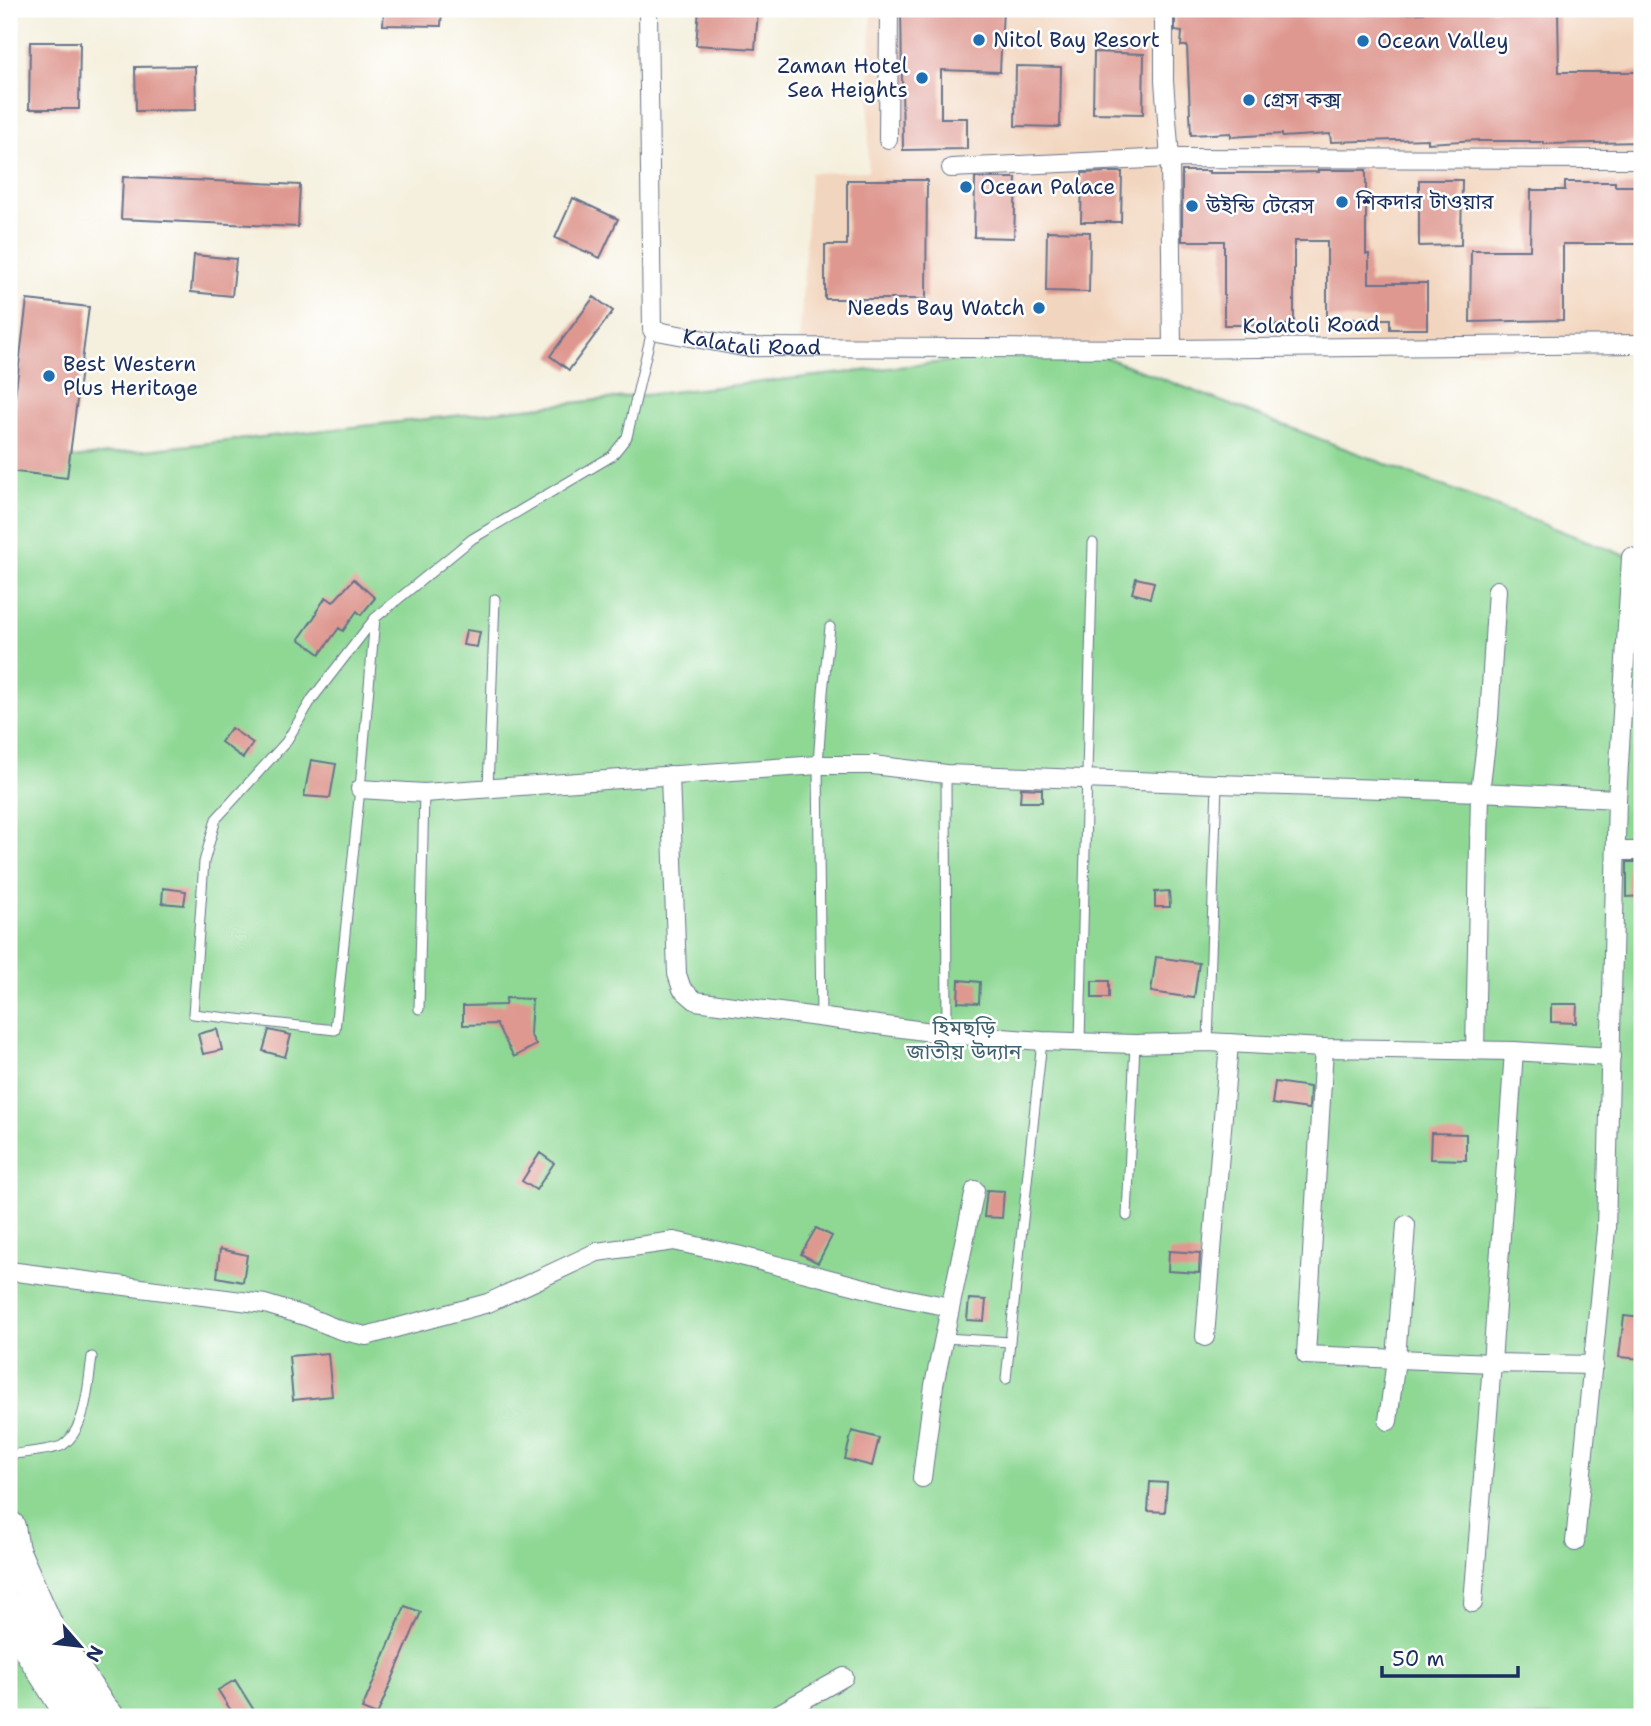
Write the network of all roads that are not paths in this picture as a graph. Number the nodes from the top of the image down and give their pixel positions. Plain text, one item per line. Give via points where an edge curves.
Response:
1 (648, 9) edge
2 (889, 9) edge
3 (1164, 9) edge
4 (888, 139) dead end
5 (1170, 158) junction
6 (1642, 159) edge
7 (951, 168) dead end
8 (652, 330) junction
9 (1642, 344) edge
10 (1172, 349) junction
11 (1093, 543) dead end
12 (1631, 557) dead end
13 (1497, 590) dead end
14 (495, 599) dead end
15 (376, 618) junction
16 (830, 627) dead end
17 (818, 765) junction
18 (946, 774) junction
19 (670, 775) junction
20 (1087, 780) junction
21 (1217, 785) junction
22 (360, 789) junction
23 (488, 789) junction
24 (1480, 792) junction
25 (424, 793) junction
26 (1618, 799) junction
27 (1617, 851) junction
28 (1642, 851) edge
29 (419, 1009) dead end
30 (821, 1018) junction
31 (947, 1034) junction
32 (1042, 1041) junction
33 (1080, 1042) junction
34 (1208, 1042) junction
35 (1229, 1043) junction
36 (1135, 1044) junction
37 (1324, 1048) junction
38 (1475, 1051) junction
39 (1514, 1051) junction
40 (1611, 1057) junction
41 (975, 1190) dead end
42 (1127, 1216) dead end
43 (1406, 1225) dead end
44 (9, 1271) edge
45 (950, 1307) junction
46 (1205, 1337) dead end
47 (945, 1338) junction
48 (1010, 1342) junction
49 (92, 1357) dead end
50 (1396, 1359) junction
51 (1492, 1363) junction
52 (1594, 1365) junction
53 (1006, 1380) dead end
54 (1388, 1422) dead end
55 (9, 1455) edge
56 (922, 1478) dead end
57 (9, 1527) edge
58 (1575, 1542) dead end
59 (1473, 1603) dead end
60 (9, 1609) edge
61 (844, 1677) dead end
62 (75, 1717) edge
63 (108, 1717) edge
64 (773, 1717) edge

1 - 8 street, Kalatali Road
2 - 4 street
3 - 5 street
5 - 6 street
5 - 7 street
5 - 10 street
8 - 10 street, Kalatali Road via 743,347
8 - 15 lane via 627,437 612,456 472,538
9 - 10 street, Kolatoli Road
11 - 20 lane
12 - 26 street
13 - 24 street
14 - 23 lane
15 - 22 lane
15 - 22 lane via 312,699 286,742 216,819 204,862 193,1014 335,1030
16 - 17 lane
17 - 18 street via 873,765
17 - 19 street
17 - 30 lane
18 - 20 street
18 - 31 lane
19 - 23 street
19 - 30 street via 677,974 682,989 696,1001
20 - 21 street
20 - 33 lane
21 - 24 street
21 - 34 lane
22 - 25 street
23 - 25 street
24 - 26 street
24 - 38 street
25 - 29 lane
26 - 27 street
27 - 28 street
27 - 40 street
30 - 31 street
31 - 32 street
32 - 33 street
32 - 48 lane
33 - 36 street
34 - 35 street
34 - 36 street
35 - 37 street
35 - 46 street
36 - 42 lane
37 - 38 street
37 - 50 street via 1306,1355
38 - 39 street
39 - 40 street
39 - 51 street
40 - 52 street via 1606,1230
41 - 45 street
43 - 50 street
44 - 45 street via 265,1304 366,1336 488,1303 597,1252 674,1241
45 - 47 street
47 - 48 lane
47 - 56 street
48 - 53 lane
49 - 55 lane via 85,1407 74,1433 62,1447
50 - 51 street
50 - 54 street
51 - 52 street
51 - 59 street
52 - 58 street
57 - 63 highway via 13,1550 49,1631
60 - 62 highway
61 - 64 street

